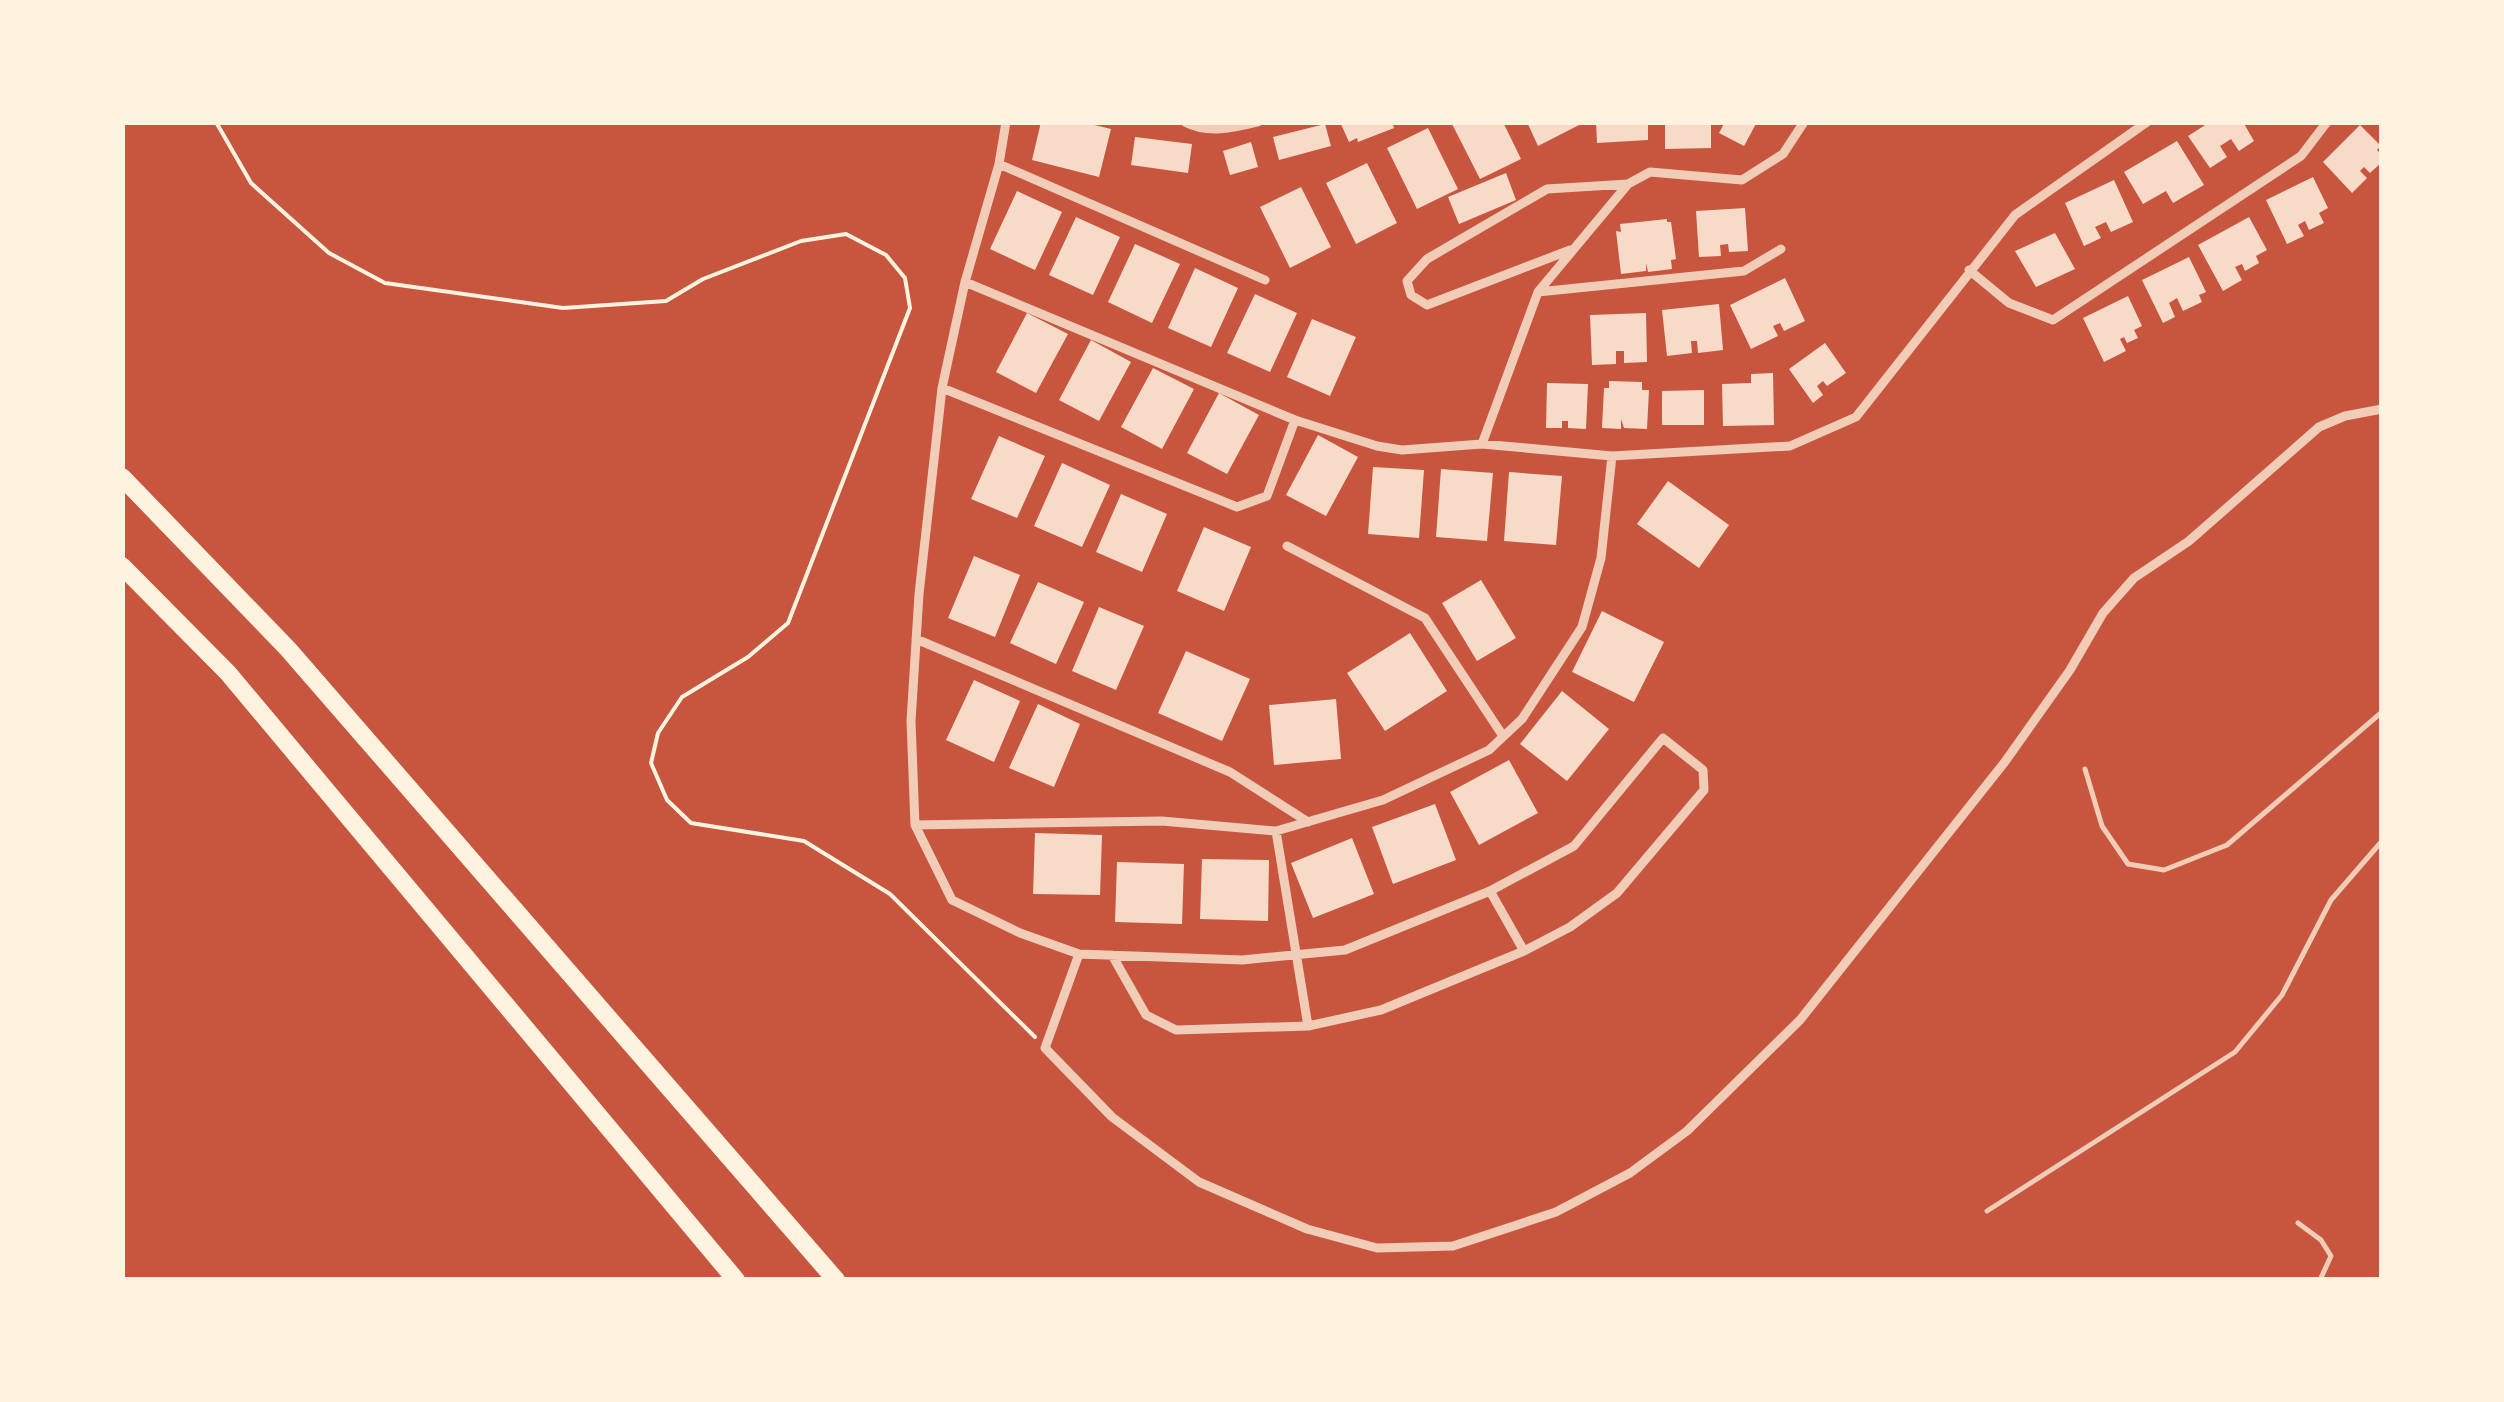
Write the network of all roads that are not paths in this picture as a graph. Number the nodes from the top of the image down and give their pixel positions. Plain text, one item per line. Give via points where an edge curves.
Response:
1 (1006, 122) edge
2 (1185, 122) edge
3 (1258, 122) edge
4 (1804, 122) edge
5 (2147, 122) edge
6 (2327, 122) edge
7 (999, 164) junction
8 (1628, 184) junction
9 (1572, 249) junction
10 (1781, 249) dead end
11 (1969, 270) junction
12 (1265, 280) dead end
13 (964, 282) junction
14 (1538, 292) junction
15 (942, 388) junction
16 (2382, 409) edge
17 (1294, 420) junction
18 (1482, 444) junction
19 (1612, 456) junction
20 (122, 477) edge
21 (1286, 546) dead end
22 (122, 566) edge
23 (916, 639) junction
24 (2382, 712) edge
25 (1503, 736) junction
26 (2084, 769) dead end
27 (1308, 822) junction
28 (915, 825) junction
29 (1276, 832) junction
30 (2382, 841) edge
31 (1490, 891) junction
32 (1524, 952) junction
33 (1079, 954) junction
34 (1112, 955) junction
35 (1296, 955) junction
36 (1308, 1026) junction
37 (1987, 1211) dead end
38 (2298, 1222) dead end
39 (736, 1280) edge
40 (836, 1280) edge
41 (2320, 1280) edge

1 - 7 street
2 - 3 street via 1197,129
4 - 8 street via 1783,154 1742,180 1650,172
5 - 11 street via 2015,215
6 - 11 street via 2301,156 2053,320 2009,303
7 - 12 street
7 - 13 street
8 - 9 street
8 - 9 street via 1547,190 1426,259 1406,281 1410,295 1427,305
9 - 14 street
10 - 14 street via 1744,271
11 - 19 street via 1856,417 1790,446
13 - 15 street
13 - 17 street
14 - 18 street
15 - 17 street via 1238,507 1267,496
15 - 23 street
16 - 33 street via 2319,427 2190,541 2134,578 2103,613 2004,763 1800,1020 1687,1130 1630,1173 1556,1212 1454,1246 1378,1248 1307,1228 1200,1182 1112,1117 1045,1048
17 - 18 street via 1402,450
18 - 19 street
19 - 25 street via 1601,558 1582,627 1522,719
20 - 40 highway via 288,649
21 - 25 street via 1424,618
22 - 39 highway via 228,673
23 - 27 street via 1230,772
23 - 28 street
24 - 26 lane via 2227,845 2164,870 2128,864 2102,826
25 - 27 street via 1489,750 1382,800
27 - 29 street
28 - 29 street via 1162,820
28 - 33 street via 952,900
29 - 35 street
30 - 37 lane via 2331,900 2282,995 2235,1052
31 - 32 street
31 - 32 street via 1574,846 1663,738 1703,770 1704,790 1617,893
31 - 35 street via 1346,950
32 - 36 street via 1381,1010
33 - 34 street
34 - 35 street
34 - 36 street via 1146,1015 1176,1030
35 - 36 street
38 - 41 lane via 2331,1256

